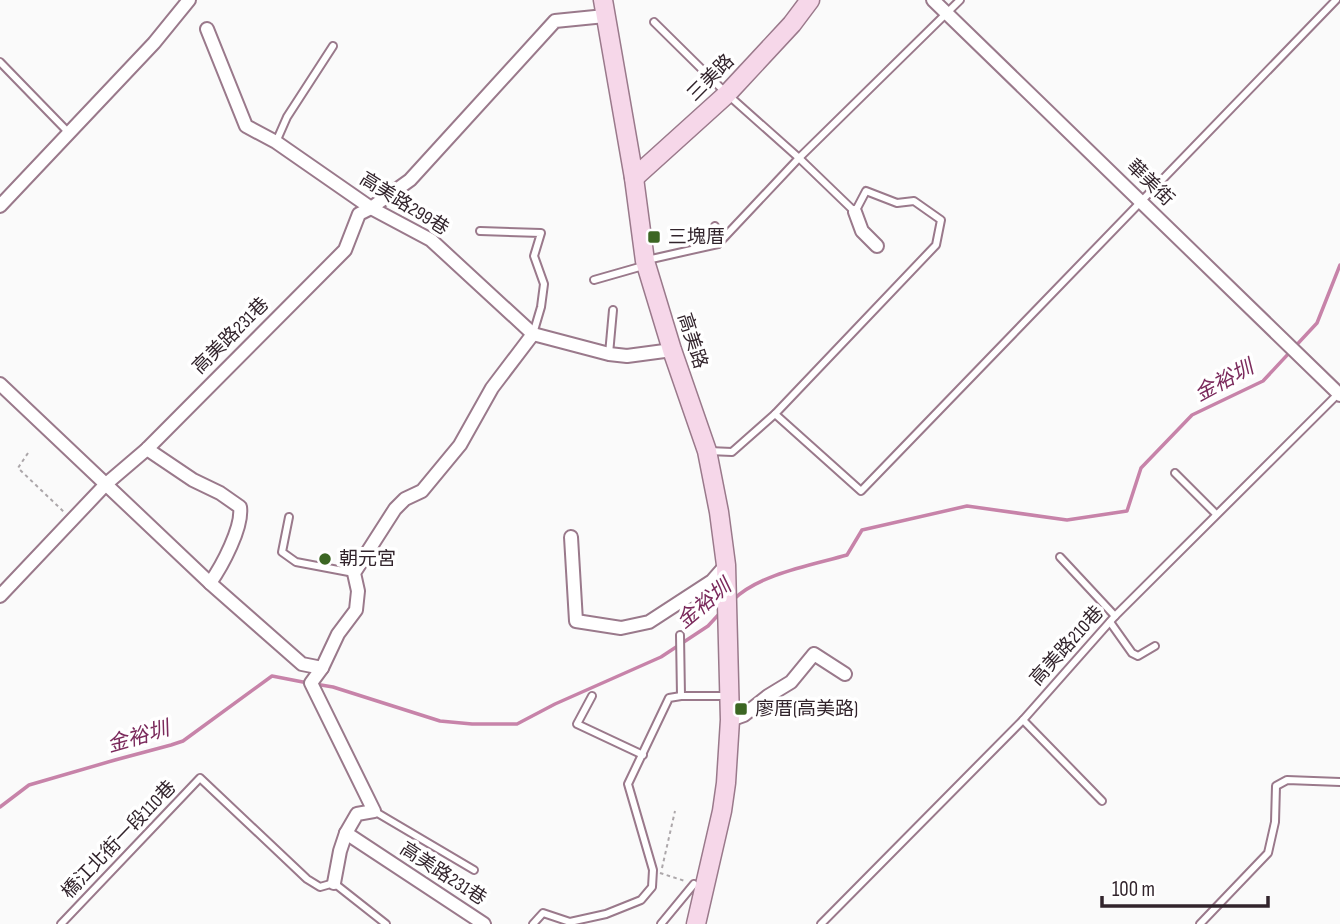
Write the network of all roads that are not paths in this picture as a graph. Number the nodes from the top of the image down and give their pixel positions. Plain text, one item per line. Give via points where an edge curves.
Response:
1 (189, 0) edge
2 (810, 0) edge
3 (933, 0) edge
4 (960, 0) edge
5 (1336, 0) edge
6 (604, 8) edge
7 (947, 14) junction
8 (654, 22) dead end
9 (207, 29) dead end
10 (332, 46) dead end
11 (0, 62) edge
12 (727, 94) junction
13 (69, 133) junction
14 (276, 142) junction
15 (799, 158) junction
16 (634, 178) junction
17 (1140, 200) junction
18 (0, 206) edge
19 (371, 208) junction
20 (855, 212) junction
21 (715, 226) dead end
22 (480, 231) dead end
23 (718, 244) junction
24 (877, 246) dead end
25 (646, 263) junction
26 (594, 279) dead end
27 (613, 310) dead end
28 (533, 334) junction
29 (672, 350) junction
30 (609, 354) junction
31 (0, 384) edge
32 (1340, 394) edge
33 (775, 414) junction
34 (147, 449) junction
35 (707, 451) junction
36 (1175, 474) dead end
37 (106, 484) junction
38 (1216, 514) junction
39 (289, 517) dead end
40 (571, 537) dead end
41 (1060, 557) dead end
42 (726, 565) junction
43 (354, 573) junction
44 (210, 583) junction
45 (0, 596) edge
46 (1113, 619) junction
47 (680, 635) dead end
48 (1155, 646) dead end
49 (322, 668) junction
50 (845, 674) dead end
51 (592, 696) dead end
52 (681, 696) junction
53 (729, 696) junction
54 (730, 720) junction
55 (1023, 720) junction
56 (643, 755) junction
57 (1340, 782) edge
58 (1102, 801) dead end
59 (373, 811) junction
60 (346, 833) junction
61 (474, 870) dead end
62 (334, 883) junction
63 (694, 884) road end
64 (61, 924) edge
65 (386, 924) edge
66 (484, 924) edge
67 (533, 924) edge
68 (661, 924) edge
69 (696, 924) edge
70 (821, 924) edge
71 (1200, 924) edge

1 - 13 street
2 - 12 street, 三美路
3 - 7 street, 華美街
4 - 7 lane
5 - 17 lane
6 - 16 street, 高美路
6 - 19 street, 高美路231巷 via 555,21 410,180
7 - 15 lane
7 - 17 street, 華美街
8 - 12 lane
9 - 14 street, 高美路299巷 via 246,126
10 - 14 lane
11 - 13 lane
12 - 15 lane
12 - 16 street, 三美路
13 - 18 street
14 - 19 street, 高美路299巷
15 - 20 lane
15 - 23 lane
16 - 25 street, 高美路
17 - 32 street, 華美街
17 - 33 lane via 861,491
19 - 28 street, 高美路299巷 via 431,240
19 - 34 street, 高美路231巷 via 359,214 345,250
20 - 24 street via 862,231
20 - 33 lane via 866,191 897,203 914,201 941,220 936,245
21 - 23 lane
22 - 28 lane via 541,233 534,256 544,284
23 - 25 lane
25 - 26 lane
25 - 29 street, 高美路
27 - 30 lane
28 - 30 street, 高美路299巷
28 - 43 street via 492,388 460,445 422,491 395,509
29 - 30 street, 高美路299巷
29 - 35 street, 高美路
31 - 37 street
32 - 38 lane, 高美路210巷
33 - 35 lane via 732,452
34 - 37 street, 高美路231巷
34 - 44 street via 240,507 223,566
35 - 42 street, 高美路
36 - 38 lane
37 - 44 street
37 - 45 street, 高美路231巷
38 - 46 lane, 高美路210巷
39 - 43 lane via 282,552 296,562
40 - 42 street via 576,621 621,628 649,622 712,581
41 - 46 lane
42 - 53 street, 高美路
43 - 49 street via 356,610
44 - 49 street via 302,664
46 - 48 lane via 1132,653 1138,656
46 - 55 lane, 高美路210巷
47 - 52 lane
49 - 59 street via 311,683
50 - 54 street via 814,654 791,682
51 - 56 lane via 577,724
52 - 53 lane
52 - 56 lane via 669,698
53 - 54 street, 高美路
54 - 69 street, 高美路 via 722,811
55 - 58 lane
55 - 70 lane, 高美路210巷
56 - 67 lane via 628,784 653,870 653,887 641,900 606,914 570,922 543,913
57 - 71 lane via 1287,780 1276,786 1268,853
59 - 60 street via 357,814
59 - 61 lane
60 - 62 street
60 - 66 street, 高美路231巷
62 - 64 lane, 橋江北街一段110巷 via 320,887 307,879 200,778
62 - 65 lane
63 - 68 lane

